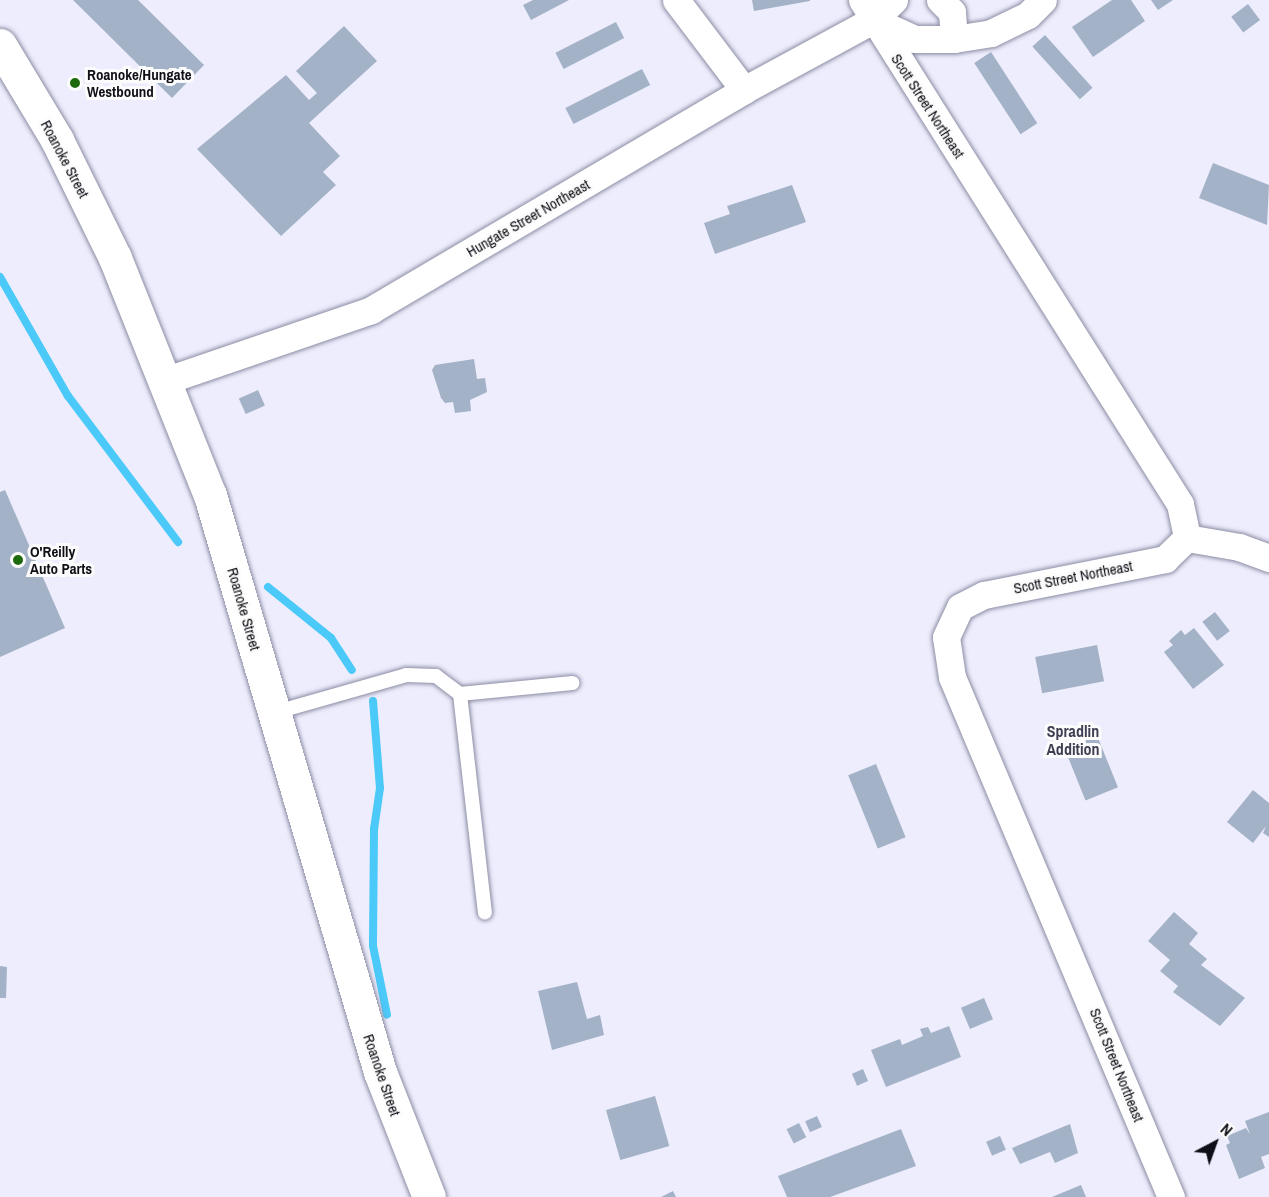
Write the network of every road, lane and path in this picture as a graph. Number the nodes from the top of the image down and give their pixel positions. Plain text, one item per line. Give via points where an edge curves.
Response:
1 (676, 0) edge
2 (894, 0) edge
3 (940, 0) edge
4 (1043, 0) edge
5 (867, 10) edge
6 (954, 39) junction
7 (0, 45) edge
8 (744, 90) junction
9 (167, 380) junction
10 (1187, 538) junction
11 (1269, 558) edge
12 (572, 683) dead end
13 (460, 694) junction
14 (273, 712) junction
15 (485, 913) dead end
16 (429, 1197) edge
17 (1171, 1197) edge

1 - 8 street
2 - 5 street, Hungate Street Northeast
3 - 6 street via 952,12
4 - 6 street via 1028,15 991,33
5 - 6 street via 915,39
5 - 8 street, Hungate Street Northeast
5 - 10 street, Scott Street Northeast via 1180,504
7 - 9 main road, Roanoke Street via 62,149 115,258
8 - 9 street, Hungate Street Northeast via 371,310
9 - 14 main road, Roanoke Street via 210,495
10 - 11 street via 1239,547
10 - 17 street, Scott Street Northeast via 1165,559 984,595 960,607 946,637 952,677
12 - 13 lane
13 - 14 lane via 436,676 406,675
13 - 15 lane
14 - 16 main road, Roanoke Street via 380,1072

